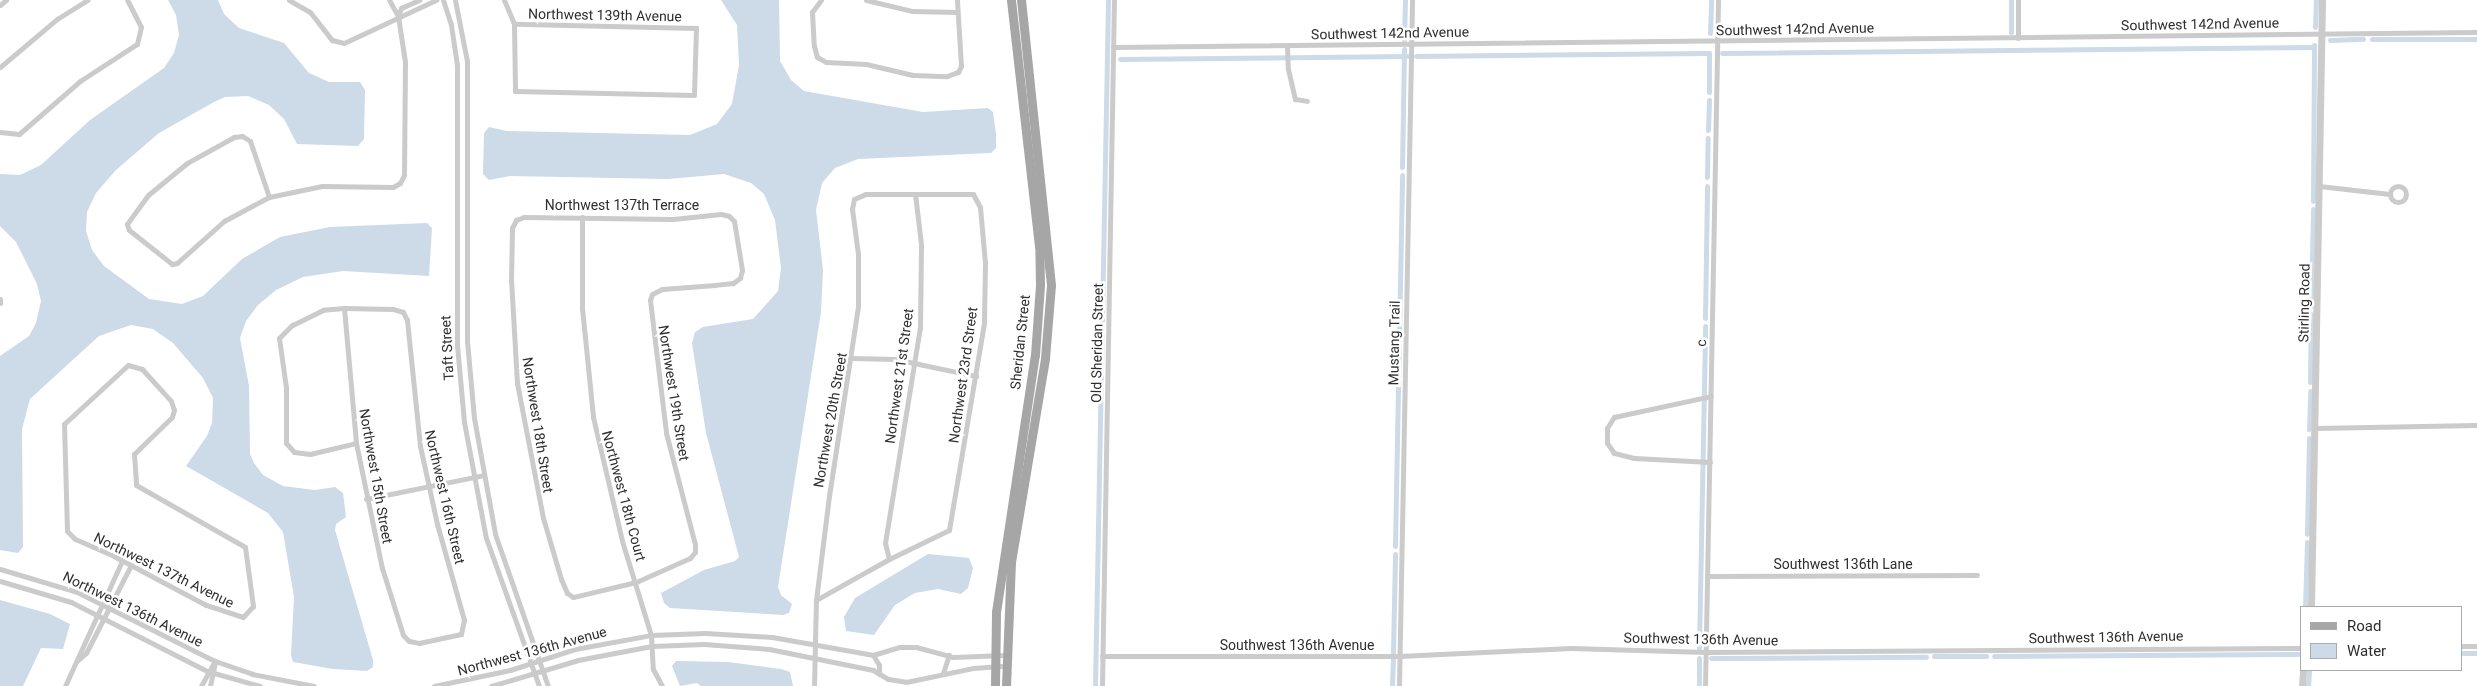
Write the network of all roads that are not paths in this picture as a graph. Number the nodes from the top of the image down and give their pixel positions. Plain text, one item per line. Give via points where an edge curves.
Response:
1 (6, 0) edge
2 (88, 0) edge
3 (127, 0) edge
4 (289, 0) edge
5 (389, 0) edge
6 (419, 0) edge
7 (436, 0) edge
8 (443, 0) edge
9 (455, 0) edge
10 (504, 0) edge
11 (866, 0) edge
12 (957, 0) edge
13 (1010, 0) edge
14 (1021, 0) edge
15 (1114, 0) edge
16 (1412, 0) edge
17 (1718, 0) edge
18 (2018, 0) edge
19 (2322, 0) edge
20 (819, 1) edge
21 (0, 5) edge
22 (957, 12) junction
23 (398, 16) junction
24 (514, 24) junction
25 (2477, 32) edge
26 (2322, 34) junction
27 (2018, 38) junction
28 (1717, 41) junction
29 (1411, 44) junction
30 (1287, 46) junction
31 (1114, 47) junction
32 (0, 67) edge
33 (1307, 101) dead end
34 (0, 132) edge
35 (2319, 186) junction
36 (915, 194) junction
37 (2390, 194) dead end
38 (269, 197) junction
39 (582, 218) junction
40 (516, 220) joint
41 (652, 294) joint
42 (0, 299) edge
43 (0, 303) edge
44 (344, 308) junction
45 (852, 358) junction
46 (914, 363) junction
47 (976, 376) junction
48 (1710, 396) junction
49 (2477, 425) edge
50 (2315, 428) junction
51 (356, 443) junction
52 (1707, 462) junction
53 (484, 475) junction
54 (474, 477) junction
55 (429, 486) junction
56 (366, 499) junction
57 (889, 559) junction
58 (122, 560) junction
59 (130, 565) junction
60 (0, 568) edge
61 (1978, 574) dead end
62 (1708, 576) junction
63 (0, 581) edge
64 (112, 581) junction
65 (636, 582) junction
66 (121, 586) junction
67 (816, 600) junction
68 (101, 604) junction
69 (2311, 606) edge
70 (110, 608) junction
71 (96, 615) junction
72 (104, 619) junction
73 (651, 635) junction
74 (409, 642) joint
75 (814, 645) junction
76 (652, 646) junction
77 (2462, 646) edge
78 (2477, 646) edge
79 (2300, 648) edge
80 (1706, 652) junction
81 (873, 655) junction
82 (949, 655) junction
83 (995, 655) junction
84 (1005, 655) junction
85 (1102, 656) junction
86 (1399, 656) junction
87 (814, 659) junction
88 (215, 661) junction
89 (540, 661) junction
90 (74, 663) junction
91 (531, 664) junction
92 (1005, 666) junction
93 (995, 667) junction
94 (207, 670) junction
95 (542, 670) junction
96 (2302, 671) edge
97 (214, 673) junction
98 (534, 673) junction
99 (879, 674) junction
100 (943, 674) junction
101 (65, 686) edge
102 (201, 686) edge
103 (210, 686) edge
104 (260, 686) edge
105 (314, 686) edge
106 (434, 686) edge
107 (491, 686) edge
108 (538, 686) edge
109 (548, 686) edge
110 (662, 686) edge
111 (814, 686) edge
112 (996, 686) edge
113 (1006, 686) edge
114 (1102, 686) edge
115 (1399, 686) edge
116 (1705, 686) edge
117 (2302, 686) edge

1 - 21 street
2 - 32 street via 57,19
3 - 34 street via 141,27 141,38 137,44 80,81 19,134 11,136
4 - 23 street via 310,12 338,43
5 - 23 street
6 - 23 street via 401,8
7 - 23 street
8 - 54 street, Taft Street via 451,25 457,65 457,345
9 - 53 street, Taft Street via 467,61 467,341
10 - 24 street
11 - 22 street via 912,11
12 - 22 street
13 - 83 main road, Sheridan Street via 1039,246 1040,285 1035,356 1001,561
14 - 84 main road, Sheridan Street via 1051,285 1045,358 1011,562
15 - 31 street, Old Sheridan Street
16 - 29 street, Mustang Trail
17 - 28 street, c
18 - 27 street
19 - 26 street, Stirling Road
20 - 22 street via 812,12 817,57 826,62 866,64 913,75 947,76 958,72 961,66
23 - 38 street via 405,62 404,176 400,183 393,187 322,186
24 - 24 street, Northwest 139th Avenue via 696,28 694,95 515,91
25 - 26 street, Southwest 142nd Avenue
26 - 27 street, Southwest 142nd Avenue
26 - 35 street, Stirling Road
27 - 28 street, Southwest 142nd Avenue
28 - 29 street, Southwest 142nd Avenue
28 - 48 street, c
29 - 30 street, Southwest 142nd Avenue
29 - 86 street, Mustang Trail
30 - 31 street, Southwest 142nd Avenue
30 - 33 street via 1295,99
31 - 85 street, Old Sheridan Street
35 - 37 street
35 - 50 street, Stirling Road
36 - 45 street, Northwest 20th Street via 866,194 854,199 858,306
36 - 46 street, Northwest 21st Street via 922,291
36 - 47 street, Northwest 23rd Street via 973,194 980,207 985,263 984,323
38 - 38 street via 224,221 172,264 129,230 127,224 148,195 187,163 234,137 242,136 250,141
39 - 40 street, Northwest 137th Terrace via 524,217
39 - 41 street, Northwest 137th Terrace via 729,216 734,221 742,270 740,278 733,283 662,289
39 - 65 street, Northwest 18th Court via 582,308 592,417 604,474
40 - 65 street, Northwest 18th Street via 512,228 510,280 517,383 543,518 561,579 573,598
41 - 65 street, Northwest 19th Street via 655,362 666,433 696,544 690,558
42 - 43 street
44 - 51 street, Northwest 15th Street
44 - 51 street via 311,314 292,325 279,338 286,388 286,443 294,452 310,454
44 - 55 street, Northwest 16th Street via 394,309 403,312 407,320 420,446
45 - 46 street
45 - 67 street, Northwest 20th Street via 828,496
46 - 47 street
46 - 57 street, Northwest 21st Street via 885,543
47 - 57 street, Northwest 23rd Street via 949,530
48 - 52 street, c
48 - 52 street via 1677,405 1629,411 1614,417 1607,428 1607,443 1614,453 1634,458
49 - 50 street
50 - 69 street, Stirling Road
51 - 56 street, Northwest 15th Street
52 - 62 street, c
53 - 54 street
53 - 89 street, Taft Street via 495,534
54 - 55 street
54 - 91 street, Taft Street via 486,538
55 - 56 street
55 - 74 street, Northwest 16th Street via 465,626 456,637
56 - 74 street, Northwest 15th Street via 382,568 403,636
57 - 67 street
58 - 59 street, Northwest 137th Avenue
58 - 59 street, Northwest 137th Avenue via 70,536 67,531 64,424 128,365 134,365 142,369 171,401 174,410 172,417 134,454 136,485 245,547 253,606 250,614 236,617
58 - 64 street
59 - 66 street
60 - 68 street, Northwest 136th Avenue via 50,582
61 - 62 street, Southwest 136th Lane
62 - 80 street, c
63 - 71 street, Northwest 136th Avenue via 46,593
64 - 66 street
64 - 68 street
65 - 73 street, Northwest 18th Court
66 - 70 street
67 - 75 street, Northwest 20th Street
68 - 70 street, Northwest 136th Avenue
68 - 71 street
70 - 72 street
70 - 88 street, Northwest 136th Avenue
71 - 72 street, Northwest 136th Avenue
71 - 90 street
72 - 90 street via 86,653
72 - 94 street, Northwest 136th Avenue
73 - 75 street, Northwest 136th Avenue via 772,636
73 - 76 street, Northwest 18th Court
73 - 89 street, Northwest 136th Avenue via 575,649
75 - 81 street, Northwest 136th Avenue
75 - 87 street
76 - 87 street, Northwest 136th Avenue via 747,646
76 - 95 street, Northwest 136th Avenue via 616,650
76 - 110 street, Northwest 18th Court via 653,669
77 - 78 street
79 - 80 street, Southwest 136th Avenue
80 - 86 street, Southwest 136th Avenue via 1571,648
80 - 116 street, c
81 - 82 street, Northwest 136th Avenue via 900,647 916,647
81 - 99 street via 878,662
82 - 83 street, Northwest 136th Avenue
82 - 100 street
83 - 84 street, Northwest 136th Avenue
83 - 93 main road, Sheridan Street
84 - 92 main road, Sheridan Street
85 - 86 street, Southwest 136th Avenue
85 - 114 street, Old Sheridan Street
86 - 115 street, Mustang Trail
87 - 99 street, Northwest 136th Avenue
87 - 111 street
88 - 94 street
88 - 97 street
88 - 105 street, Northwest 136th Avenue via 252,674
89 - 91 street, Northwest 136th Avenue
89 - 95 street, Taft Street
90 - 101 street
91 - 98 street, Taft Street
91 - 106 street, Northwest 136th Avenue via 466,682
92 - 93 street, Northwest 136th Avenue
92 - 113 main road, Sheridan Street
93 - 100 street, Northwest 136th Avenue
93 - 112 main road, Sheridan Street
94 - 97 street, Northwest 136th Avenue
94 - 102 street
95 - 98 street, Northwest 136th Avenue
95 - 109 street, Taft Street
96 - 117 street
97 - 103 street
97 - 104 street, Northwest 136th Avenue
98 - 107 street, Northwest 136th Avenue
98 - 108 street, Taft Street
99 - 100 street, Northwest 136th Avenue via 906,682

